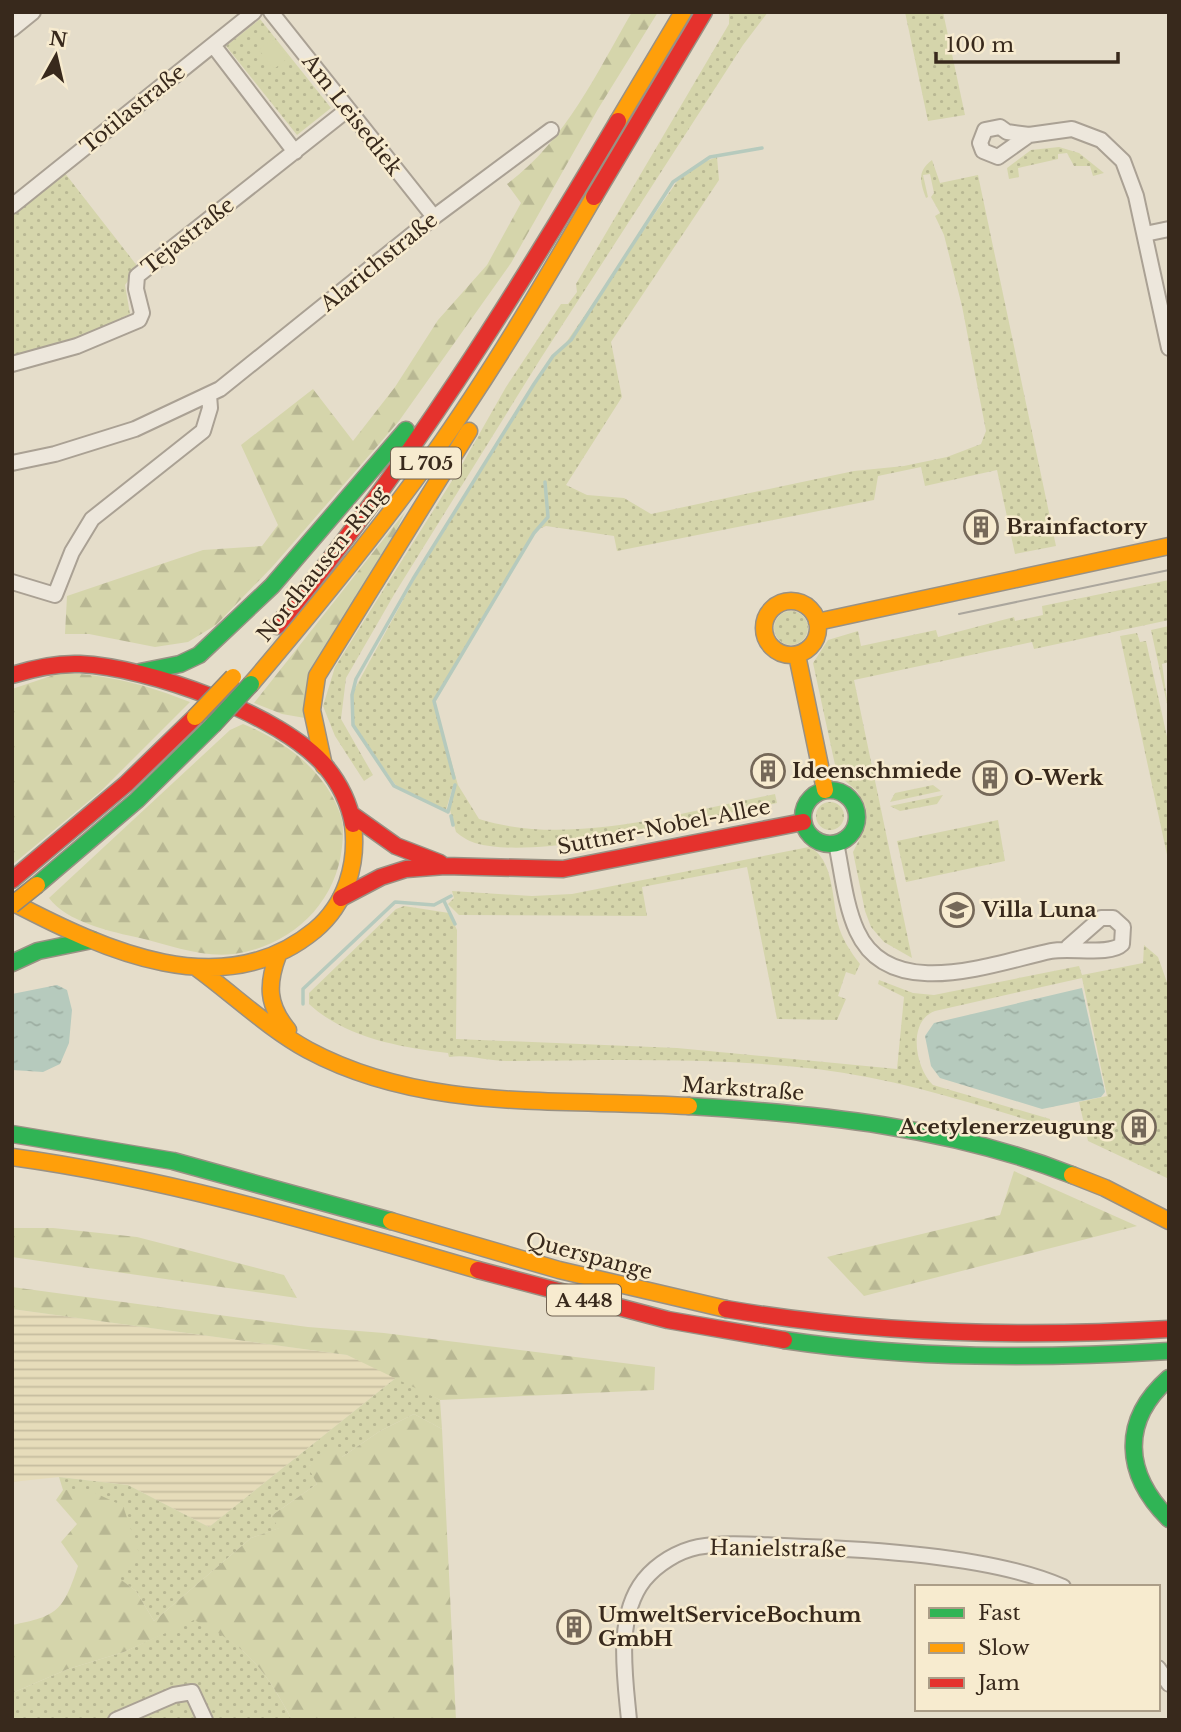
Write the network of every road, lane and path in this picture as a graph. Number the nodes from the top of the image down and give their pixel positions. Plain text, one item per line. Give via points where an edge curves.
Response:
1 (17, 12) edge
2 (33, 12) edge
3 (254, 12) edge
4 (271, 12) edge
5 (683, 12) edge
6 (704, 12) edge
7 (12, 16) edge
8 (12, 29) edge
9 (213, 45) junction
10 (347, 110) junction
11 (551, 130) dead end
12 (1029, 135) dead end
13 (295, 152) junction
14 (12, 206) edge
15 (434, 217) junction
16 (578, 226) junction
17 (1169, 229) edge
18 (1145, 234) junction
19 (538, 255) junction
20 (1169, 348) edge
21 (12, 364) edge
22 (209, 395) junction
23 (12, 463) edge
24 (1169, 546) edge
25 (12, 582) edge
26 (817, 622) junction
27 (267, 638) dead end
28 (797, 655) junction
29 (140, 672) junction
30 (237, 672) dead end
31 (12, 675) edge
32 (324, 766) junction
33 (825, 790) junction
34 (351, 814) junction
35 (803, 822) junction
36 (836, 843) junction
37 (448, 865) junction
38 (16, 878) edge
39 (341, 898) junction
40 (12, 903) edge
41 (92, 940) junction
42 (1068, 947) junction
43 (278, 955) junction
44 (12, 963) edge
45 (197, 968) junction
46 (304, 1046) junction
47 (12, 1134) edge
48 (12, 1157) edge
49 (1169, 1221) edge
50 (1169, 1329) edge
51 (1169, 1351) edge
52 (1169, 1378) edge
53 (1169, 1519) edge
54 (1057, 1585) edge
55 (116, 1720) edge
56 (205, 1720) edge
57 (629, 1720) edge

1 - 7 street
2 - 8 street
3 - 9 street, Totilastraße
4 - 10 street, Am Leisediek
5 - 19 main road, Nordhausen-Ring / L 705
6 - 16 main road, Nordhausen-Ring / L 705
9 - 13 street
9 - 14 street, Totilastraße
10 - 13 street, Tejastraße
10 - 15 street, Am Leisediek
11 - 15 street, Alarichstraße
12 - 18 street via 1072,129 1113,149 1131,175
13 - 21 street, Tejastraße via 137,276 139,320 77,346
15 - 22 street, Alarichstraße
16 - 32 main road via 482,410 317,676 310,714
16 - 40 main road, Nordhausen-Ring / L 705, bridge via 455,424 364,550 214,725 137,800
17 - 18 street
18 - 20 street
19 - 27 main road, Nordhausen-Ring / L 705 via 405,460
19 - 29 main road via 395,444 272,586 199,655
22 - 23 street, Alarichstraße via 125,432
22 - 25 street via 211,408 203,431 92,519 72,552 55,595
24 - 26 main road
26 - 28 main road via 813,643
26 - 28 main road via 811,610 793,601 768,613 766,640 782,654
28 - 33 main road
29 - 31 main road via 71,663
29 - 32 main road via 282,731
30 - 38 main road, bridge via 126,784
32 - 34 main road via 338,783
33 - 35 main road, Suttner-Nobel-Allee via 810,798
33 - 36 main road via 841,792 857,810 855,828
34 - 37 main road, Suttner-Nobel-Allee via 396,846
34 - 39 main road via 354,860
35 - 36 main road, Suttner-Nobel-Allee via 815,839
35 - 37 main road, Suttner-Nobel-Allee via 596,865 531,871
36 - 42 street via 857,933 877,957 894,968 940,974
37 - 39 main road, Suttner-Nobel-Allee via 396,872
39 - 43 main road via 312,935
40 - 41 main road
41 - 44 main road via 38,951
41 - 45 main road via 164,963
42 - 42 street via 1105,917 1116,919 1123,927 1119,947 1107,952
43 - 45 main road via 242,966
43 - 46 main road, Markstraße via 269,976 267,998 280,1021
45 - 46 main road, Markstraße
46 - 49 main road, Markstraße via 384,1081 474,1098 794,1113 902,1126 1056,1168
47 - 50 main road, Querspange / A 448 via 113,1147 199,1165 577,1275 736,1310 914,1331 1045,1335
48 - 51 main road, Querspange / A 448 via 200,1188 546,1290 716,1330 945,1356 1076,1357
52 - 53 main road via 1144,1405 1132,1449 1140,1485
54 - 57 street, Hanielstraße via 1013,1571 873,1551 742,1544 690,1549 662,1563 644,1580 631,1602 626,1628
55 - 56 street via 192,1692

